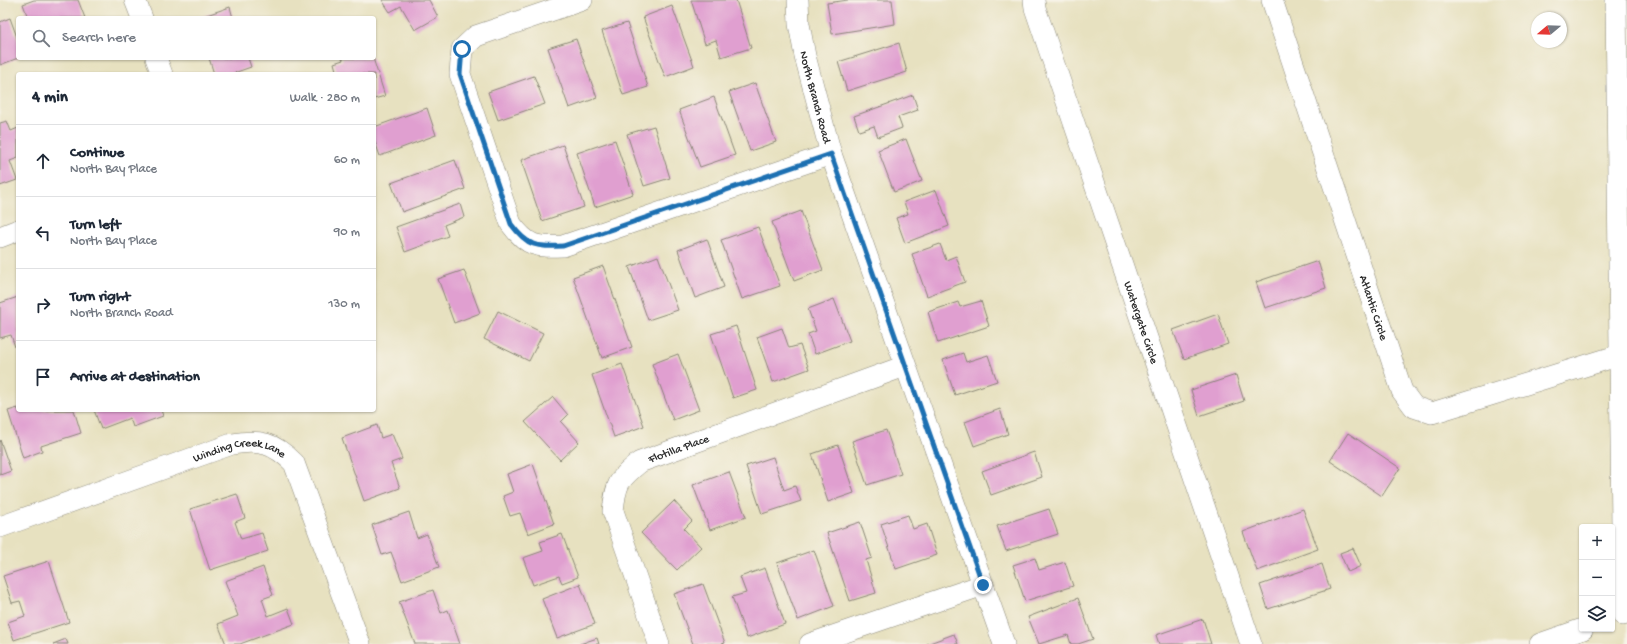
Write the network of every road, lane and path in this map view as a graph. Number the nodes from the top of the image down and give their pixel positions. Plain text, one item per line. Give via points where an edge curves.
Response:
1 (135, 0) edge
2 (582, 0) edge
3 (798, 0) edge
4 (1034, 0) edge
5 (1272, 0) edge
6 (1616, 0) edge
7 (141, 16) edge
8 (157, 60) edge
9 (161, 72) edge
10 (831, 154) junction
11 (16, 231) edge
12 (0, 237) edge
13 (1620, 355) junction
14 (905, 366) junction
15 (0, 527) edge
16 (983, 585) junction
17 (1621, 616) edge
18 (1579, 630) edge
19 (360, 644) edge
20 (659, 644) edge
21 (810, 644) edge
22 (1004, 644) edge
23 (1251, 644) edge
24 (1540, 644) edge

1 - 7 street
2 - 10 street via 476,36 462,49 460,74 511,224 526,242 539,247 563,246
3 - 10 street, North Branch Road via 804,56
4 - 23 street, Watergate Circle
5 - 13 street, Atlantic Circle via 1402,391 1414,407 1432,412
6 - 13 street
8 - 9 street
10 - 14 street, North Branch Road
11 - 12 street
13 - 17 street
14 - 16 street, North Branch Road
14 - 20 street, Flotilla Place via 640,462 622,477 615,494 613,511
15 - 19 street, Winding Creek Lane via 232,444 249,441 266,443 282,451 294,463
16 - 21 street
16 - 22 street, North Branch Road
18 - 24 street

